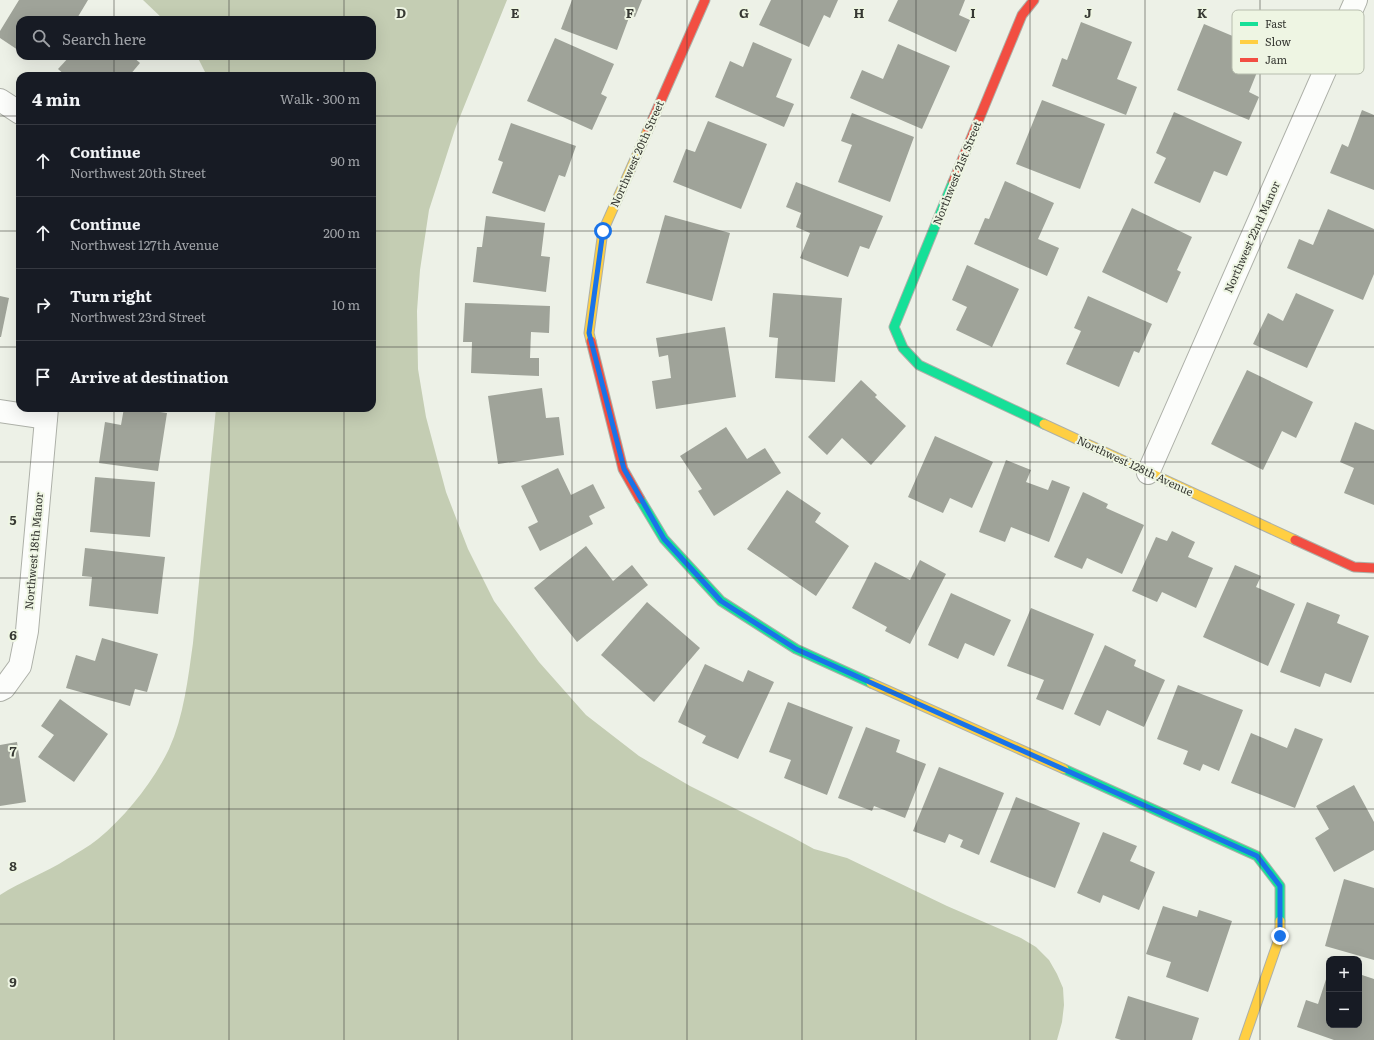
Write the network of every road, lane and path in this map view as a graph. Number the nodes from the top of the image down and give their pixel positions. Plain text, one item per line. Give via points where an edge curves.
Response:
1 (705, 0) edge
2 (1034, 0) edge
3 (1356, 0) edge
4 (1352, 10) edge
5 (1323, 74) edge
6 (0, 100) edge
7 (16, 110) edge
8 (903, 348) joint
9 (0, 411) edge
10 (16, 412) edge
11 (23, 412) edge
12 (46, 413) edge
13 (1148, 473) junction
14 (1374, 568) edge
15 (2, 689) edge
16 (1244, 1040) edge

1 - 16 street, Northwest 20th Street via 603,231 589,333 624,469 664,539 721,601 796,649 1257,856 1280,886 1280,936
2 - 8 street, Northwest 21st Street via 1022,15 894,327
3 - 4 street, Northwest 22nd Manor
5 - 13 street, Northwest 22nd Manor
6 - 7 street
8 - 13 street, Northwest 128th Avenue via 919,365
9 - 10 street
11 - 12 street
12 - 15 street, Northwest 18th Manor via 27,631 20,666
13 - 14 street, Northwest 128th Avenue via 1354,567

